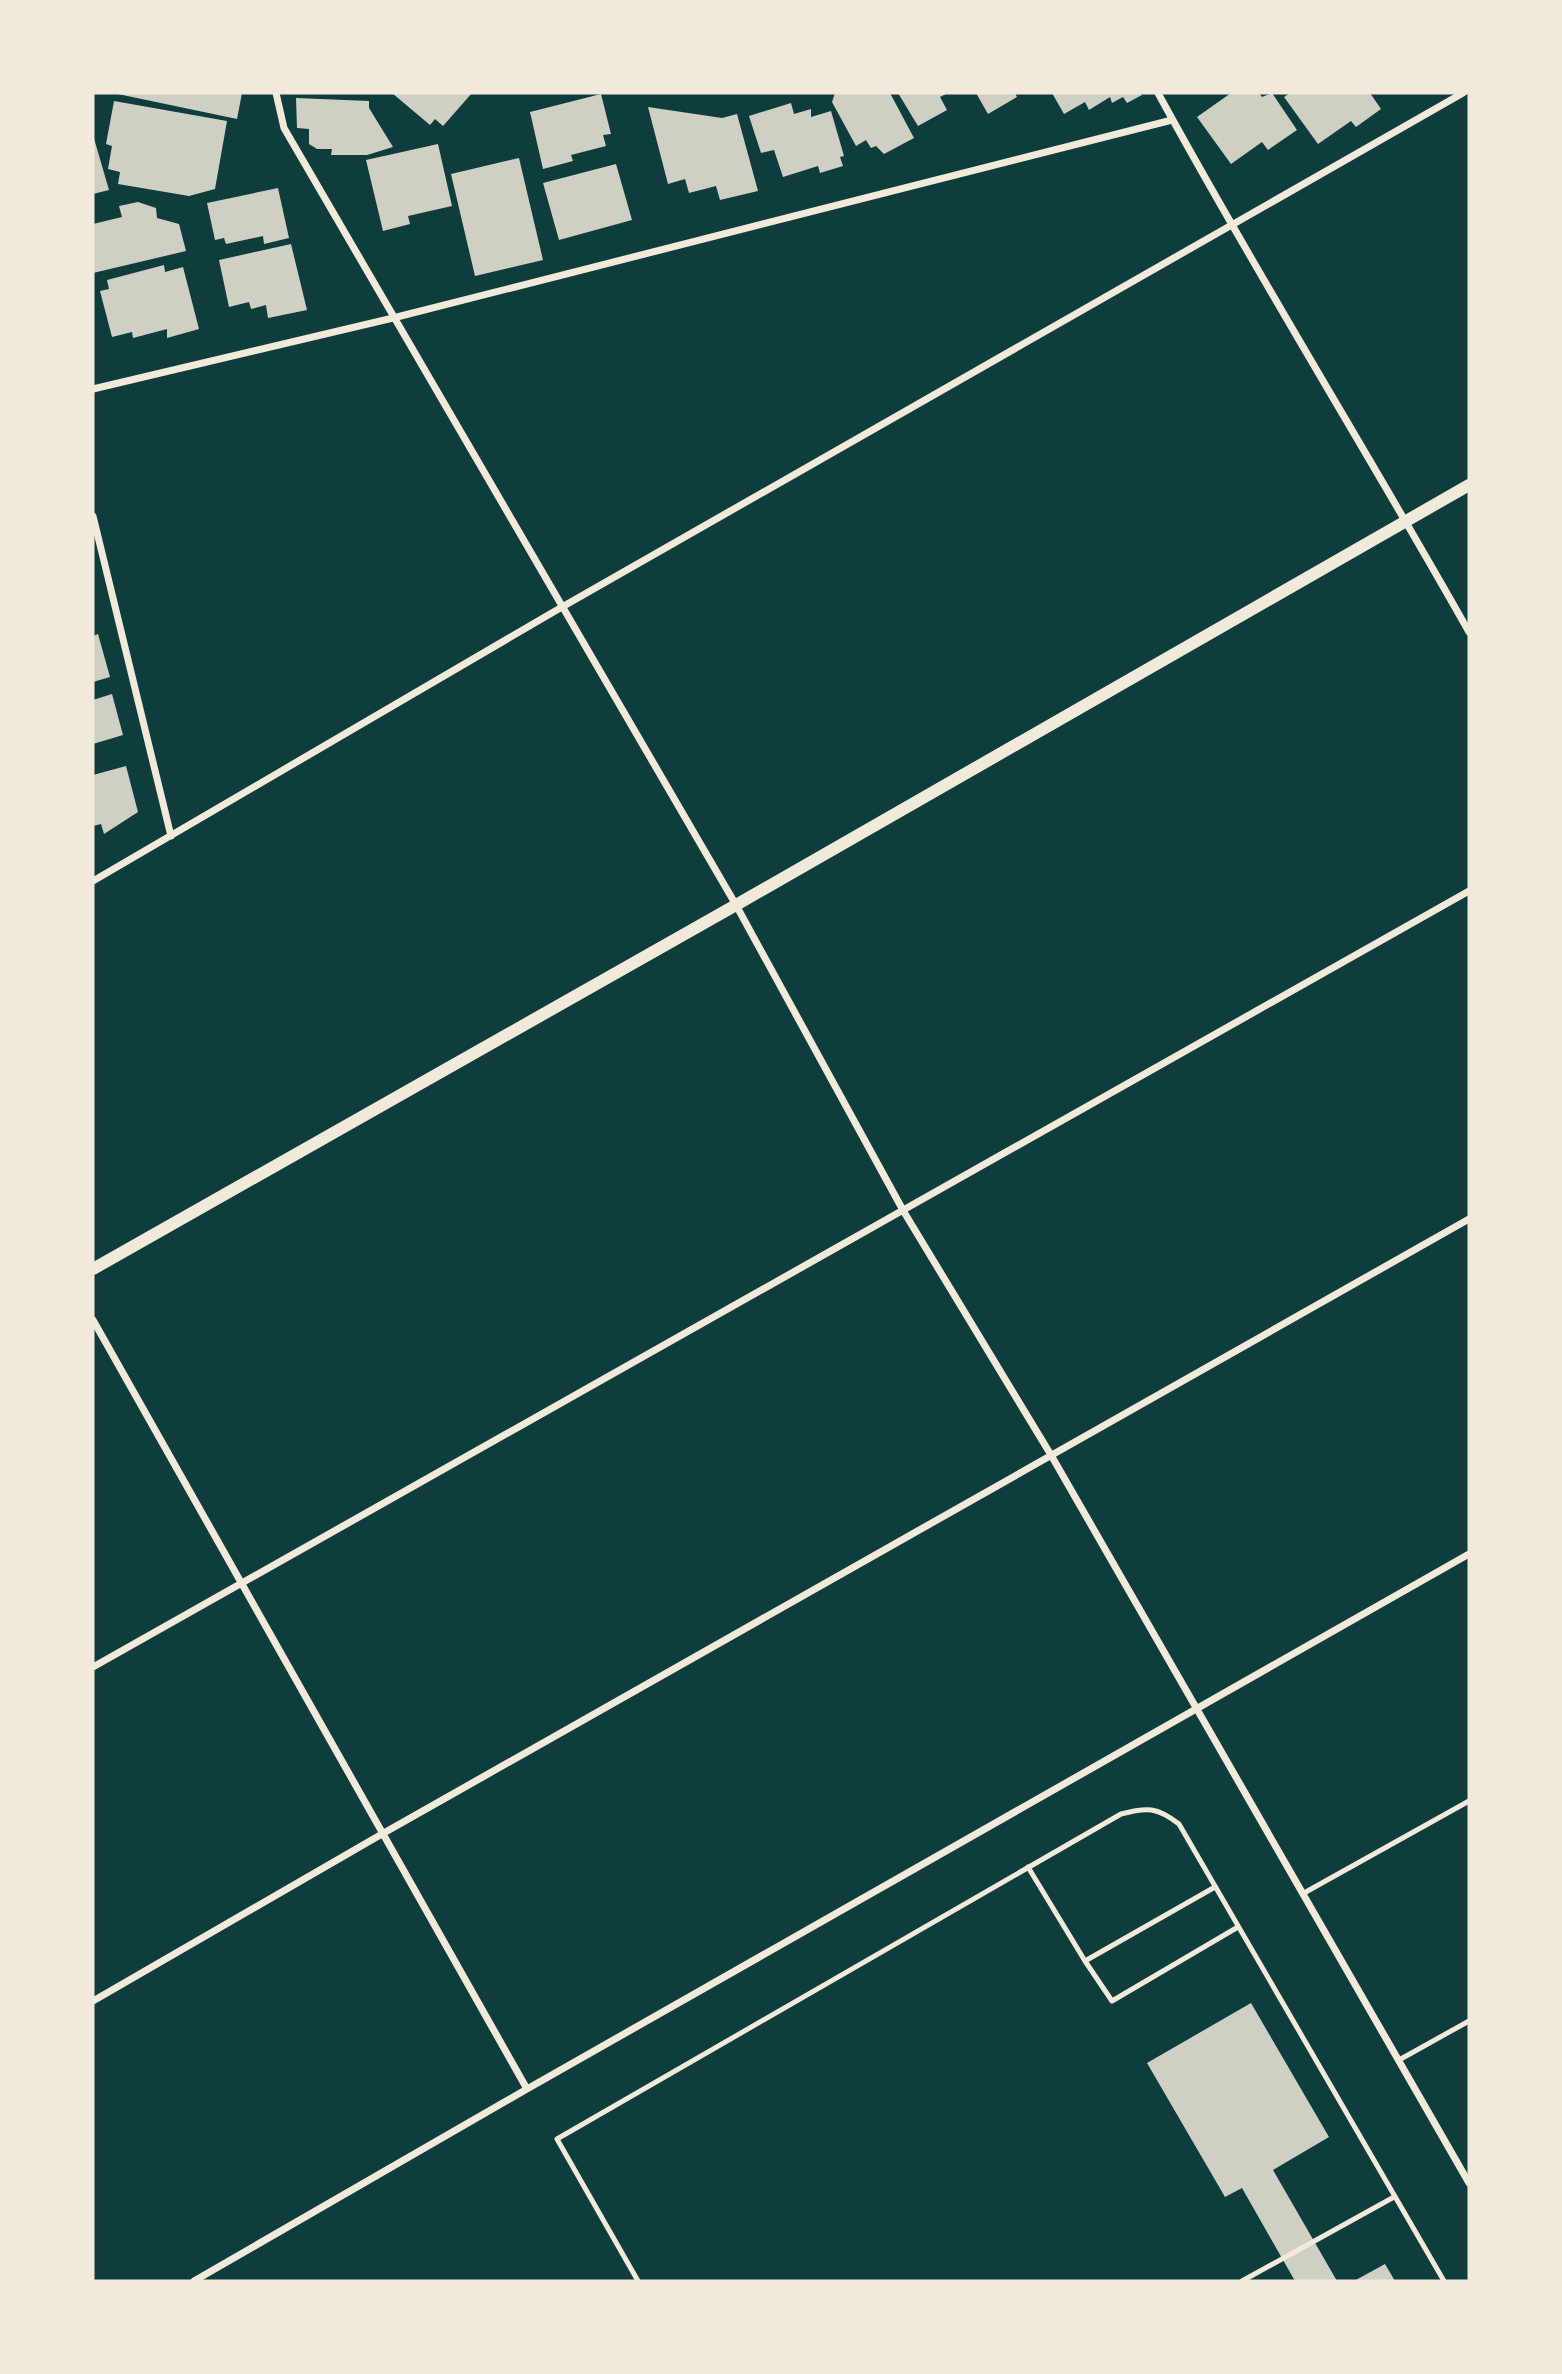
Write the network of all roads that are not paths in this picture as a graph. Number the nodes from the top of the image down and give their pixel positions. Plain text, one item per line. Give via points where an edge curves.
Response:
1 (276, 93) edge
2 (1158, 93) edge
3 (1463, 93) edge
4 (1172, 120) junction
5 (1232, 226) junction
6 (393, 318) junction
7 (93, 389) edge
8 (1469, 485) edge
9 (93, 516) edge
10 (1406, 520) junction
11 (562, 607) junction
12 (1469, 632) edge
13 (171, 836) junction
14 (93, 881) edge
15 (1469, 891) edge
16 (736, 905) junction
17 (904, 1212) junction
18 (1469, 1219) edge
19 (93, 1269) edge
20 (93, 1320) edge
21 (1051, 1455) junction
22 (1469, 1554) edge
23 (242, 1581) junction
24 (93, 1667) edge
25 (1198, 1707) junction
26 (1469, 1801) edge
27 (382, 1834) junction
28 (1028, 1867) junction
29 (1215, 1887) junction
30 (1304, 1894) junction
31 (1238, 1927) junction
32 (1085, 1961) junction
33 (93, 2001) edge
34 (1469, 2021) edge
35 (1399, 2060) junction
36 (527, 2089) junction
37 (1469, 2183) edge
38 (1394, 2197) junction
39 (194, 2281) edge
40 (638, 2281) edge
41 (1241, 2281) edge
42 (1444, 2281) edge

1 - 6 street via 284,128
2 - 4 street
3 - 5 street
4 - 5 street
4 - 6 street
5 - 10 street
5 - 11 street
6 - 7 street
6 - 11 street
8 - 10 street
9 - 13 street
10 - 12 street
10 - 16 street
11 - 13 street
11 - 16 street
13 - 14 street
15 - 17 street
16 - 17 street
16 - 19 street
17 - 21 street
17 - 23 street
18 - 21 street
20 - 23 street
21 - 25 street
21 - 27 street
22 - 25 street
23 - 24 street
23 - 27 street
25 - 30 street
25 - 36 street
26 - 30 lane
27 - 33 street
27 - 36 street
28 - 29 lane via 1121,1814 1142,1808 1163,1812 1179,1824
28 - 32 lane
28 - 40 lane via 557,2139
29 - 31 lane
29 - 32 lane
30 - 35 street
31 - 32 lane via 1112,2001
31 - 38 lane
34 - 35 lane
35 - 37 street
36 - 39 street
38 - 41 lane
38 - 42 lane

